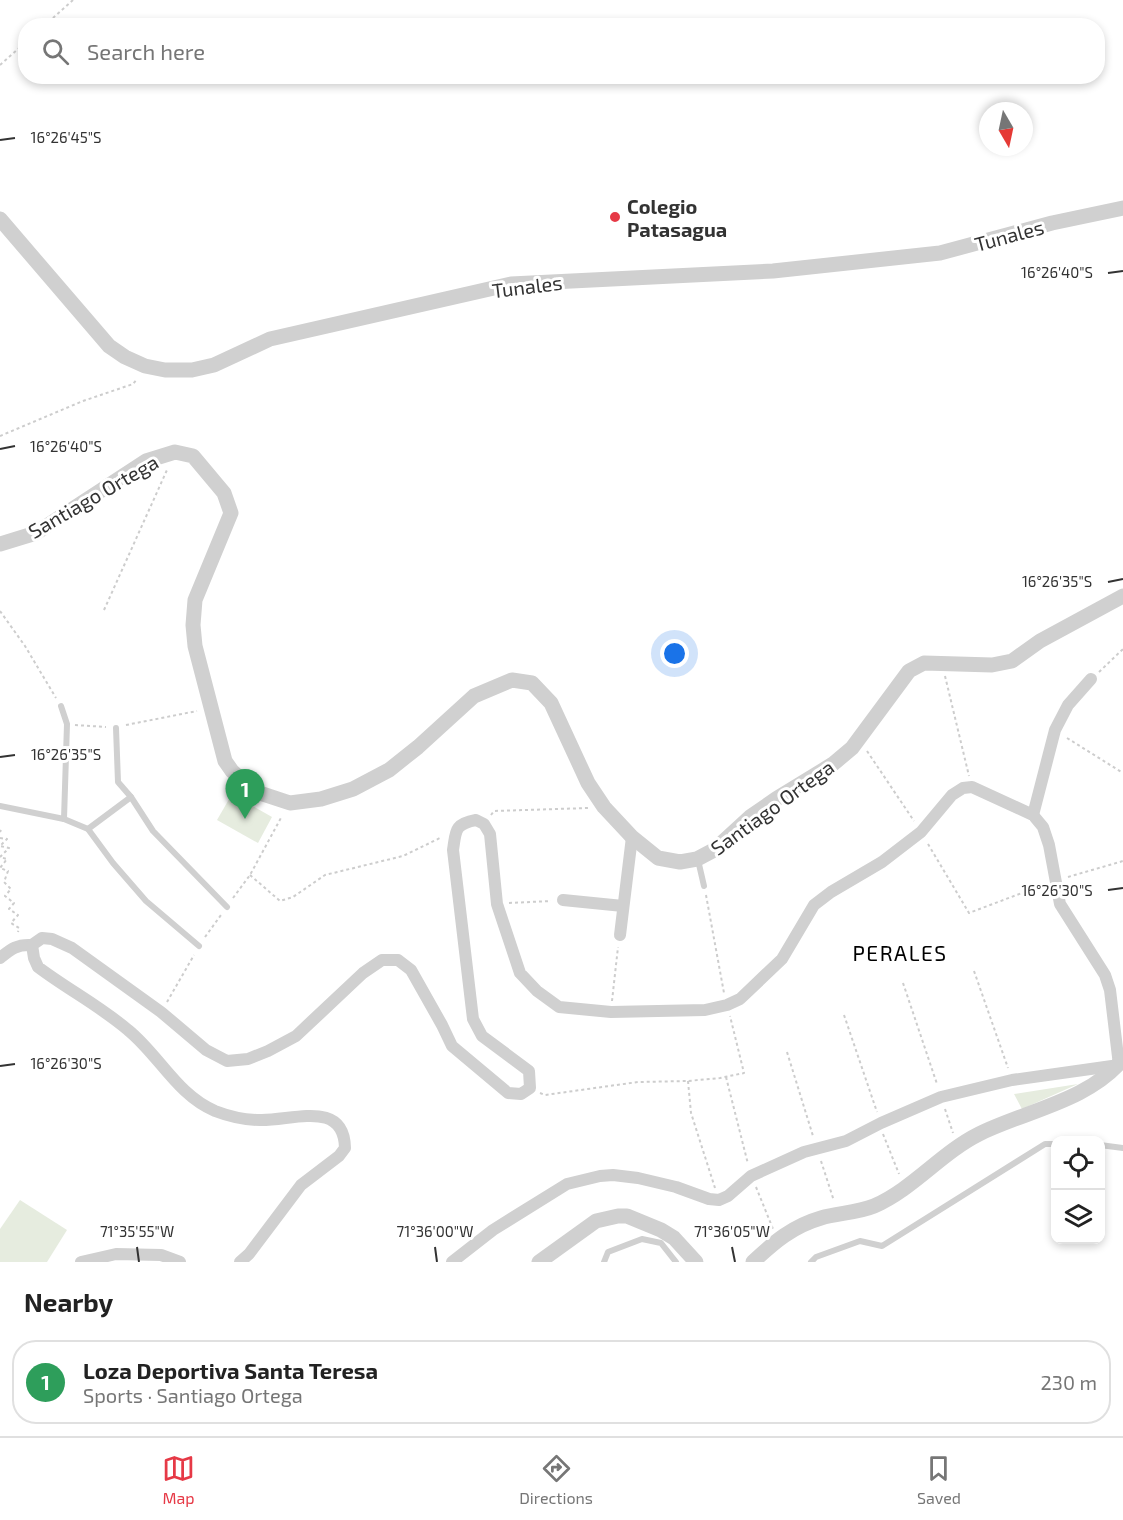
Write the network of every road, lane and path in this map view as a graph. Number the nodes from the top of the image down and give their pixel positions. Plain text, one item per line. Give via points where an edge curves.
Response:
1 (73, 0) edge
2 (53, 18) edge
3 (18, 49) edge
4 (0, 65) edge
5 (1123, 208) edge
6 (0, 219) edge
7 (145, 366) junction
8 (0, 436) edge
9 (175, 452) junction
10 (0, 544) edge
11 (1123, 596) edge
12 (104, 610) dead end
13 (0, 611) edge
14 (1123, 649) edge
15 (942, 663) junction
16 (1091, 679) joint
17 (61, 706) joint
18 (212, 708) junction
19 (66, 724) junction
20 (116, 728) junction
21 (1055, 730) junction
22 (1123, 773) edge
23 (972, 787) junction
24 (131, 797) junction
25 (0, 807) edge
26 (604, 807) junction
27 (1033, 815) junction
28 (64, 819) junction
29 (484, 824) junction
30 (88, 829) junction
31 (456, 831) junction
32 (632, 837) junction
33 (0, 838) edge
34 (697, 859) junction
35 (1123, 861) edge
36 (250, 874) dead end
37 (1055, 880) junction
38 (704, 886) joint
39 (563, 900) joint
40 (497, 904) junction
41 (623, 906) junction
42 (227, 907) dead end
43 (969, 913) dead end
44 (620, 935) joint
45 (32, 945) junction
46 (13, 946) junction
47 (199, 946) dead end
48 (0, 958) edge
49 (974, 971) dead end
50 (903, 983) dead end
51 (727, 1005) junction
52 (611, 1012) junction
53 (844, 1015) dead end
54 (787, 1052) dead end
55 (1121, 1062) edge
56 (726, 1077) junction
57 (1012, 1080) junction
58 (688, 1081) junction
59 (530, 1089) junction
60 (941, 1097) junction
61 (881, 1123) junction
62 (1051, 1144) edge
63 (1105, 1146) edge
64 (957, 1147) junction
65 (817, 1148) junction
66 (1123, 1148) edge
67 (751, 1176) junction
68 (904, 1187) junction
69 (719, 1200) junction
70 (838, 1215) junction
71 (778, 1239) junction
72 (81, 1262) edge
73 (180, 1262) edge
74 (240, 1262) edge
75 (452, 1262) edge
76 (539, 1262) edge
77 (604, 1262) edge
78 (676, 1262) edge
79 (696, 1262) edge
80 (753, 1262) edge
81 (811, 1262) edge

1 - 2 path
3 - 4 path
5 - 7 street, Tunales via 940,253 773,272 511,284 270,339 214,365 192,370
6 - 7 street, Tunales via 109,346
7 - 8 path via 133,384
9 - 10 street, Santiago Ortega via 146,461 36,533
9 - 12 path
9 - 18 street, Santiago Ortega via 193,456 224,494 231,513 195,600 195,646
11 - 15 street, Santiago Ortega via 1040,641 1012,662
13 - 17 path
14 - 16 path
15 - 23 path
15 - 34 street, Santiago Ortega via 924,663 909,672 852,748 750,817 714,850
16 - 21 street via 1068,705
17 - 19 lane
18 - 20 path
18 - 26 street, Santiago Ortega via 221,749 232,771 254,791 290,803 354,789 389,770 474,696 512,680 532,684 551,703 588,783
19 - 20 path
19 - 28 lane
20 - 24 lane via 118,783
21 - 22 path
21 - 27 street
23 - 27 street
23 - 51 street via 952,795 921,832 882,862 814,905 782,959 740,999
24 - 30 lane
24 - 42 lane via 153,831
25 - 28 lane
26 - 29 path via 494,811
26 - 32 street, Santiago Ortega
27 - 37 street via 1043,827
28 - 30 lane
29 - 31 street via 476,820 466,822
29 - 40 street via 490,834
30 - 47 lane via 146,901
31 - 36 path via 403,856 326,875 280,901
31 - 59 street via 453,850 473,1019 482,1036 529,1071
32 - 34 street, Santiago Ortega via 658,858 680,862
32 - 41 street
33 - 46 path via 7,839 0,846 9,848 0,856 7,860 0,868 8,871 4,882 11,889 4,896 14,903 9,909 18,915 11,923 19,928
34 - 38 lane
35 - 37 path
37 - 43 path
37 - 55 street via 1060,904 1105,975
38 - 51 path
39 - 40 path
39 - 41 street
40 - 52 street via 520,973 537,991 559,1007
41 - 44 street
44 - 52 path
45 - 46 street
45 - 59 street via 42,938 72,948 206,1050 227,1061 248,1059 296,1036 363,973 382,960 398,960 411,970 452,1046 507,1093 521,1094
45 - 74 street via 38,967 127,1029 185,1093 214,1110 259,1120 315,1116 333,1119 342,1130 345,1148 339,1156 301,1185
46 - 48 street
49 - 57 path
50 - 60 path
51 - 52 street via 705,1010
51 - 56 path via 744,1073
53 - 61 path
54 - 65 path
55 - 57 street
55 - 64 street via 1083,1090
56 - 58 path
56 - 67 path
57 - 60 street
58 - 59 path via 638,1082 545,1095
58 - 69 path via 691,1113
60 - 61 street
60 - 64 path
61 - 65 street via 846,1141
61 - 68 path
62 - 81 lane via 1045,1144 882,1246 860,1241
63 - 66 lane
64 - 68 street
65 - 67 street
65 - 70 path
67 - 69 street
67 - 71 path
68 - 70 street via 874,1206
69 - 75 street via 638,1178 600,1176 557,1189
70 - 71 street via 794,1228
71 - 80 street
72 - 73 street via 116,1254 161,1255
76 - 79 street via 596,1221 627,1216 674,1238
77 - 78 lane via 608,1252 642,1239 661,1243

